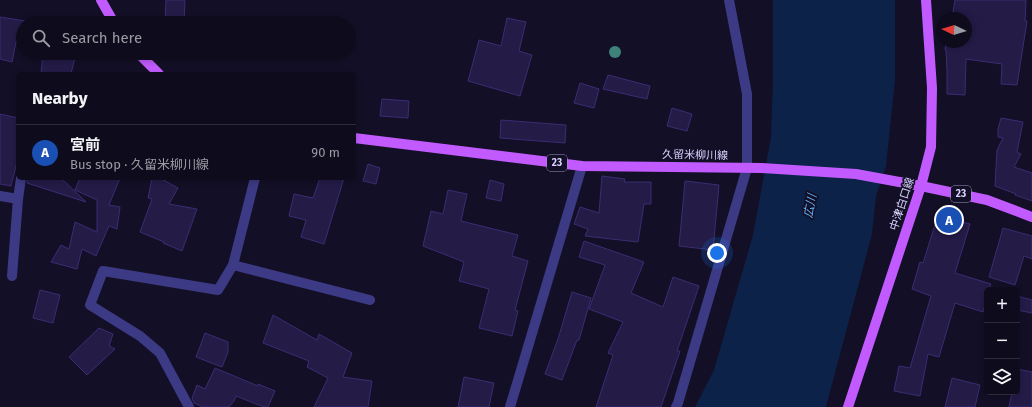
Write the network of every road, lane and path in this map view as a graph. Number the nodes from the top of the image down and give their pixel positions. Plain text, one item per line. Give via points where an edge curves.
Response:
1 (101, 0) edge
2 (729, 0) edge
3 (926, 0) edge
4 (110, 16) edge
5 (145, 60) edge
6 (157, 72) edge
7 (356, 138) edge
8 (582, 166) junction
9 (747, 168) junction
10 (21, 180) edge
11 (254, 180) edge
12 (921, 186) junction
13 (0, 196) edge
14 (18, 199) junction
15 (1032, 218) edge
16 (233, 265) junction
17 (12, 276) dead end
18 (370, 300) dead end
19 (189, 407) edge
20 (510, 407) edge
21 (676, 407) edge
22 (848, 407) edge

1 - 4 main road
2 - 9 street via 747,94
3 - 12 main road, 中津白口線 via 932,88 931,147
5 - 6 main road
7 - 8 main road, 久留米柳川線 / 23
8 - 9 main road, 久留米柳川線 / 23
8 - 20 street
9 - 12 main road, 久留米柳川線 / 23 via 856,174
9 - 21 street
10 - 14 street
11 - 16 street
12 - 15 main road, 久留米柳川線 / 23 via 987,200
12 - 22 main road, 中津白口線
13 - 14 street
14 - 17 street
16 - 18 street
16 - 19 street via 218,290 103,271 90,305 140,336 160,353

